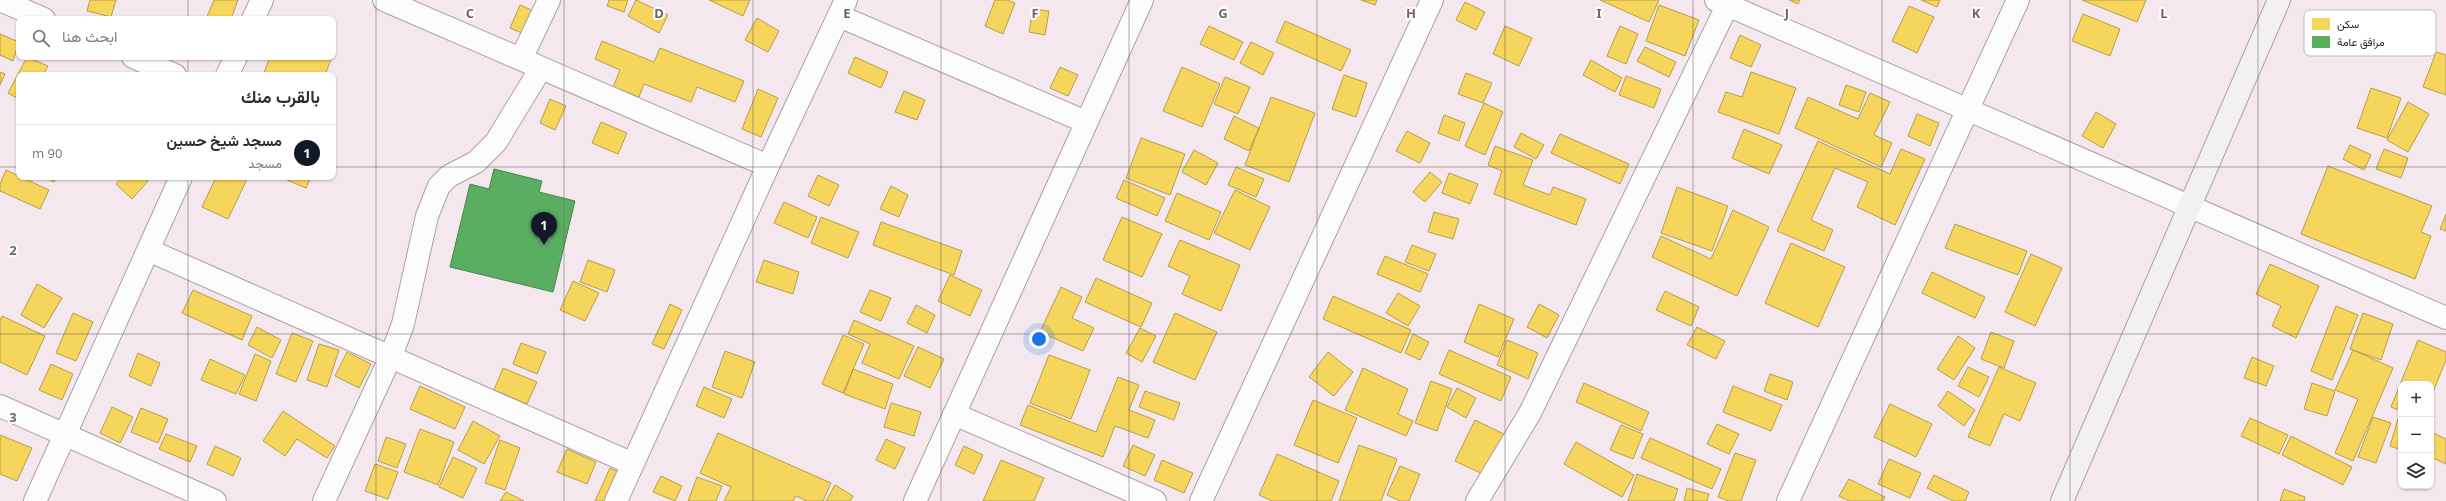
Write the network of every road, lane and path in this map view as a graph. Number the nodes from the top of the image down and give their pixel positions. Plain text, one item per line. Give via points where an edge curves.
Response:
1 (0, 0) edge
2 (262, 0) edge
3 (384, 0) edge
4 (549, 0) edge
5 (1142, 0) edge
6 (1432, 0) edge
7 (2018, 0) edge
8 (2280, 0) edge
9 (1724, 2) edge
10 (842, 8) edge
11 (37, 16) edge
12 (254, 16) edge
13 (140, 60) edge
14 (234, 60) edge
15 (531, 64) junction
16 (168, 72) edge
17 (228, 72) edge
18 (1968, 110) junction
19 (1086, 122) junction
20 (768, 166) junction
21 (180, 180) edge
22 (2189, 208) junction
23 (148, 250) junction
24 (2446, 318) edge
25 (392, 356) junction
26 (0, 406) edge
27 (954, 414) junction
28 (65, 435) junction
29 (633, 464) junction
30 (34, 501) edge
31 (215, 501) edge
32 (324, 501) edge
33 (616, 501) edge
34 (915, 501) edge
35 (1155, 501) edge
36 (1201, 501) edge
37 (1477, 501) edge
38 (1788, 501) edge
39 (2062, 501) edge

1 - 11 street
2 - 12 street
3 - 15 street
4 - 15 street
5 - 19 street
6 - 36 street
7 - 18 street
8 - 22 main road
9 - 18 street
9 - 37 street via 1530,413
10 - 19 street
10 - 20 street
13 - 16 street
14 - 17 street
15 - 20 street
15 - 25 street via 496,142 488,153 449,176 438,186 427,216 403,324
18 - 22 street
18 - 38 street
19 - 27 street
20 - 29 street
21 - 23 street
22 - 24 street
22 - 39 main road
23 - 25 street
23 - 28 street
25 - 29 street
25 - 32 street
26 - 28 street
27 - 34 street
27 - 35 street
28 - 30 street
28 - 31 street
29 - 33 street

